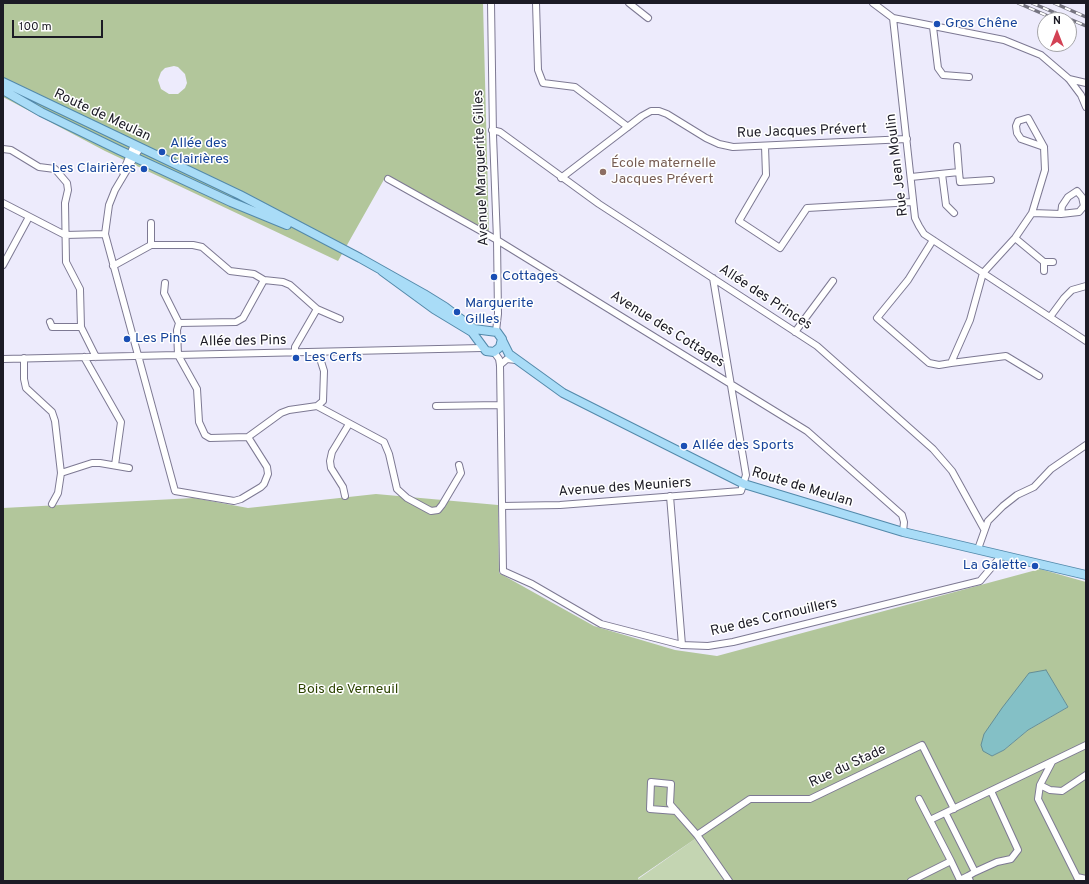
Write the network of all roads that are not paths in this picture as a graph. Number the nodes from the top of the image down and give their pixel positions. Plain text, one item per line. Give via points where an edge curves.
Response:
1 (491, 3) edge
2 (536, 3) edge
3 (629, 3) edge
4 (872, 3) edge
5 (648, 18) dead end
6 (893, 18) junction
7 (933, 27) junction
8 (969, 78) dead end
9 (1069, 79) junction
10 (3, 82) edge
11 (1086, 83) edge
12 (3, 90) edge
13 (1084, 92) edge
14 (1086, 107) edge
15 (628, 126) junction
16 (492, 130) junction
17 (907, 139) junction
18 (765, 146) junction
19 (957, 146) dead end
20 (137, 147) junction
21 (1044, 147) junction
22 (3, 149) edge
23 (132, 156) junction
24 (959, 172) junction
25 (942, 174) junction
26 (911, 177) junction
27 (561, 178) junction
28 (388, 179) dead end
29 (991, 180) dead end
30 (913, 202) junction
31 (3, 204) edge
32 (954, 213) dead end
33 (1032, 213) junction
34 (1061, 214) dead end
35 (30, 217) junction
36 (151, 223) dead end
37 (104, 234) junction
38 (65, 235) junction
39 (319, 238) junction
40 (1015, 238) junction
41 (497, 240) junction
42 (933, 240) junction
43 (151, 245) junction
44 (1044, 262) junction
45 (1053, 262) dead end
46 (3, 265) edge
47 (113, 266) junction
48 (382, 271) junction
49 (1044, 271) dead end
50 (983, 273) junction
51 (713, 278) junction
52 (264, 280) junction
53 (833, 281) dead end
54 (165, 283) dead end
55 (1086, 286) edge
56 (317, 309) junction
57 (1050, 317) junction
58 (340, 319) dead end
59 (50, 322) dead end
60 (179, 323) junction
61 (81, 327) junction
62 (487, 331) junction
63 (496, 331) junction
64 (795, 332) junction
65 (502, 338) junction
66 (1086, 341) edge
67 (481, 346) junction
68 (495, 351) junction
69 (318, 352) junction
70 (295, 353) junction
71 (509, 354) junction
72 (178, 355) junction
73 (138, 356) junction
74 (84, 357) junction
75 (96, 357) junction
76 (24, 358) junction
77 (3, 359) edge
78 (517, 360) junction
79 (951, 363) junction
80 (500, 365) junction
81 (1039, 376) dead end
82 (731, 384) junction
83 (500, 405) junction
84 (317, 406) junction
85 (436, 406) dead end
86 (348, 424) junction
87 (248, 437) junction
88 (1086, 445) edge
89 (460, 464) dead end
90 (115, 465) junction
91 (129, 468) dead end
92 (61, 473) junction
93 (744, 482) junction
94 (345, 496) dead end
95 (670, 496) junction
96 (52, 504) dead end
97 (502, 506) junction
98 (984, 528) junction
99 (903, 530) junction
100 (978, 547) junction
101 (1002, 555) junction
102 (1086, 570) edge
103 (1086, 575) edge
104 (682, 646) junction
105 (1086, 745) edge
106 (1053, 761) junction
107 (1086, 775) edge
108 (1040, 785) junction
109 (991, 791) junction
110 (919, 799) dead end
111 (954, 809) junction
112 (676, 811) junction
113 (946, 814) junction
114 (930, 820) junction
115 (698, 835) junction
116 (950, 862) junction
117 (975, 872) junction
118 (969, 878) edge
119 (1078, 879) edge
120 (1086, 879) edge
121 (729, 881) edge
122 (911, 881) edge

1 - 16 street, Avenue Marguerite Gilles
2 - 15 street via 538,70 543,83 575,86
3 - 5 street
4 - 6 street
6 - 7 street
6 - 17 street, Rue Jean Moulin
7 - 8 street via 938,68 943,75
7 - 9 street via 1004,40 1022,46 1041,55
9 - 11 street
9 - 13 street
10 - 20 main road, Route de Meulan
12 - 23 main road, Route de Meulan via 46,115
13 - 14 street
15 - 18 street, Rue Jacques Prévert via 646,114 659,111 719,144 733,147
15 - 27 street, Rue Jacques Prévert
16 - 27 street, Allée des Princes via 500,132
16 - 41 street, Avenue Marguerite Gilles
17 - 18 street, Rue Jacques Prévert
17 - 26 street, Rue Jean Moulin
18 - 30 street via 766,174 739,221 780,248 807,208
19 - 24 street
20 - 23 street
20 - 39 main road, Route de Meulan via 240,195
21 - 21 street via 1028,118 1018,120 1017,133 1021,139
21 - 33 street via 1045,170
22 - 38 street via 11,150 39,167 55,169 63,177 68,190 64,203
23 - 37 street via 109,205
23 - 39 main road, Route de Meulan via 238,205
24 - 25 street
24 - 29 street via 960,182
25 - 26 street
25 - 32 street via 946,205
26 - 30 street, Rue Jean Moulin
27 - 51 street, Allée des Princes
28 - 41 street, Avenue des Cottages
30 - 42 street, Rue Jean Moulin via 919,226 924,234
31 - 35 street
33 - 34 street
33 - 40 street
35 - 38 street
35 - 46 street
36 - 43 street
37 - 38 street
37 - 47 street
38 - 61 street via 66,262 80,289
39 - 48 main road, Route de Meulan
40 - 44 street
40 - 50 street
41 - 63 street, Avenue Marguerite Gilles
41 - 82 street, Avenue des Cottages
42 - 50 street, Rue Jean Moulin
42 - 79 street via 908,280 877,318 929,363
43 - 47 street
43 - 52 street via 202,247 230,271 254,274
44 - 45 street
44 - 49 street
47 - 73 street
48 - 62 main road, Route de Meulan via 445,307 475,330
48 - 67 main road, Route de Meulan via 434,309 472,332
50 - 57 street, Rue Jean Moulin
50 - 79 street via 970,320
51 - 64 street, Allée des Princes
51 - 82 street
52 - 56 street via 290,285
52 - 60 street via 243,318 236,322
53 - 64 street
54 - 60 street via 164,293
55 - 57 street via 1072,290
56 - 58 street
56 - 70 street via 295,347
57 - 66 street, Rue Jean Moulin
59 - 61 street via 52,327
60 - 72 street
61 - 75 street
62 - 63 main road
62 - 67 main road via 482,336
63 - 65 main road
64 - 98 street, Allée des Princes via 817,346 933,449 952,471
65 - 68 main road via 502,345
65 - 71 main road, Route de Meulan
67 - 68 main road via 488,352
67 - 69 street, Allée des Pins
68 - 71 main road, Route de Meulan
68 - 80 street
69 - 70 street, Allée des Pins
69 - 84 street via 325,383 323,402
70 - 72 street, Allée des Pins
71 - 78 main road, Route de Meulan
72 - 73 street, Allée des Pins
72 - 87 street via 197,389 199,422 205,435 210,438
73 - 75 street, Allée des Pins
73 - 87 street via 175,491 234,501 261,487 268,474 267,468
74 - 75 street, Allée des Pins
74 - 76 street, Allée des Pins
74 - 90 street via 121,422
76 - 77 street, Allée des Pins
76 - 92 street via 26,388 52,412 55,421
78 - 80 street via 507,359
78 - 93 main road, Route de Meulan via 580,398
79 - 81 street via 1006,356
80 - 83 street
82 - 93 street via 746,475
82 - 99 street, Avenue des Cottages via 808,431 902,515
83 - 85 street
83 - 97 street
84 - 86 street
84 - 87 street via 289,410
86 - 89 street via 384,442 398,489 407,498 431,511 438,510 442,505 461,473
86 - 94 street via 332,452 330,461
88 - 98 street via 1050,469 1034,487 1017,495 1003,506
90 - 91 street
90 - 92 street via 92,463
92 - 96 street via 58,493
93 - 95 street, Avenue des Meuniers via 741,491
93 - 99 main road, Route de Meulan
95 - 97 street, Avenue des Meuniers via 560,505
95 - 104 street
97 - 104 street, Rue des Cornouillers via 503,571 532,584 601,624
98 - 100 street
99 - 100 main road, Route de Meulan
100 - 101 main road, Route de Meulan
100 - 102 main road, Route de Meulan
101 - 103 main road, Route de Meulan
101 - 104 street, Rue des Cornouillers via 980,581 732,642 708,646
105 - 106 street
106 - 108 street
106 - 109 street
107 - 108 street via 1062,791 1050,790
108 - 119 street via 1038,799
109 - 111 street
109 - 117 street via 1018,850 1011,859
110 - 114 street
111 - 113 street
111 - 115 street, Rue du Stade via 922,745 810,798 750,799
112 - 112 street via 650,809 651,782 671,784 670,804
112 - 115 street
113 - 114 street
113 - 117 street
114 - 116 street
115 - 121 street
116 - 118 street via 960,880
116 - 122 street
117 - 118 street
119 - 120 street

